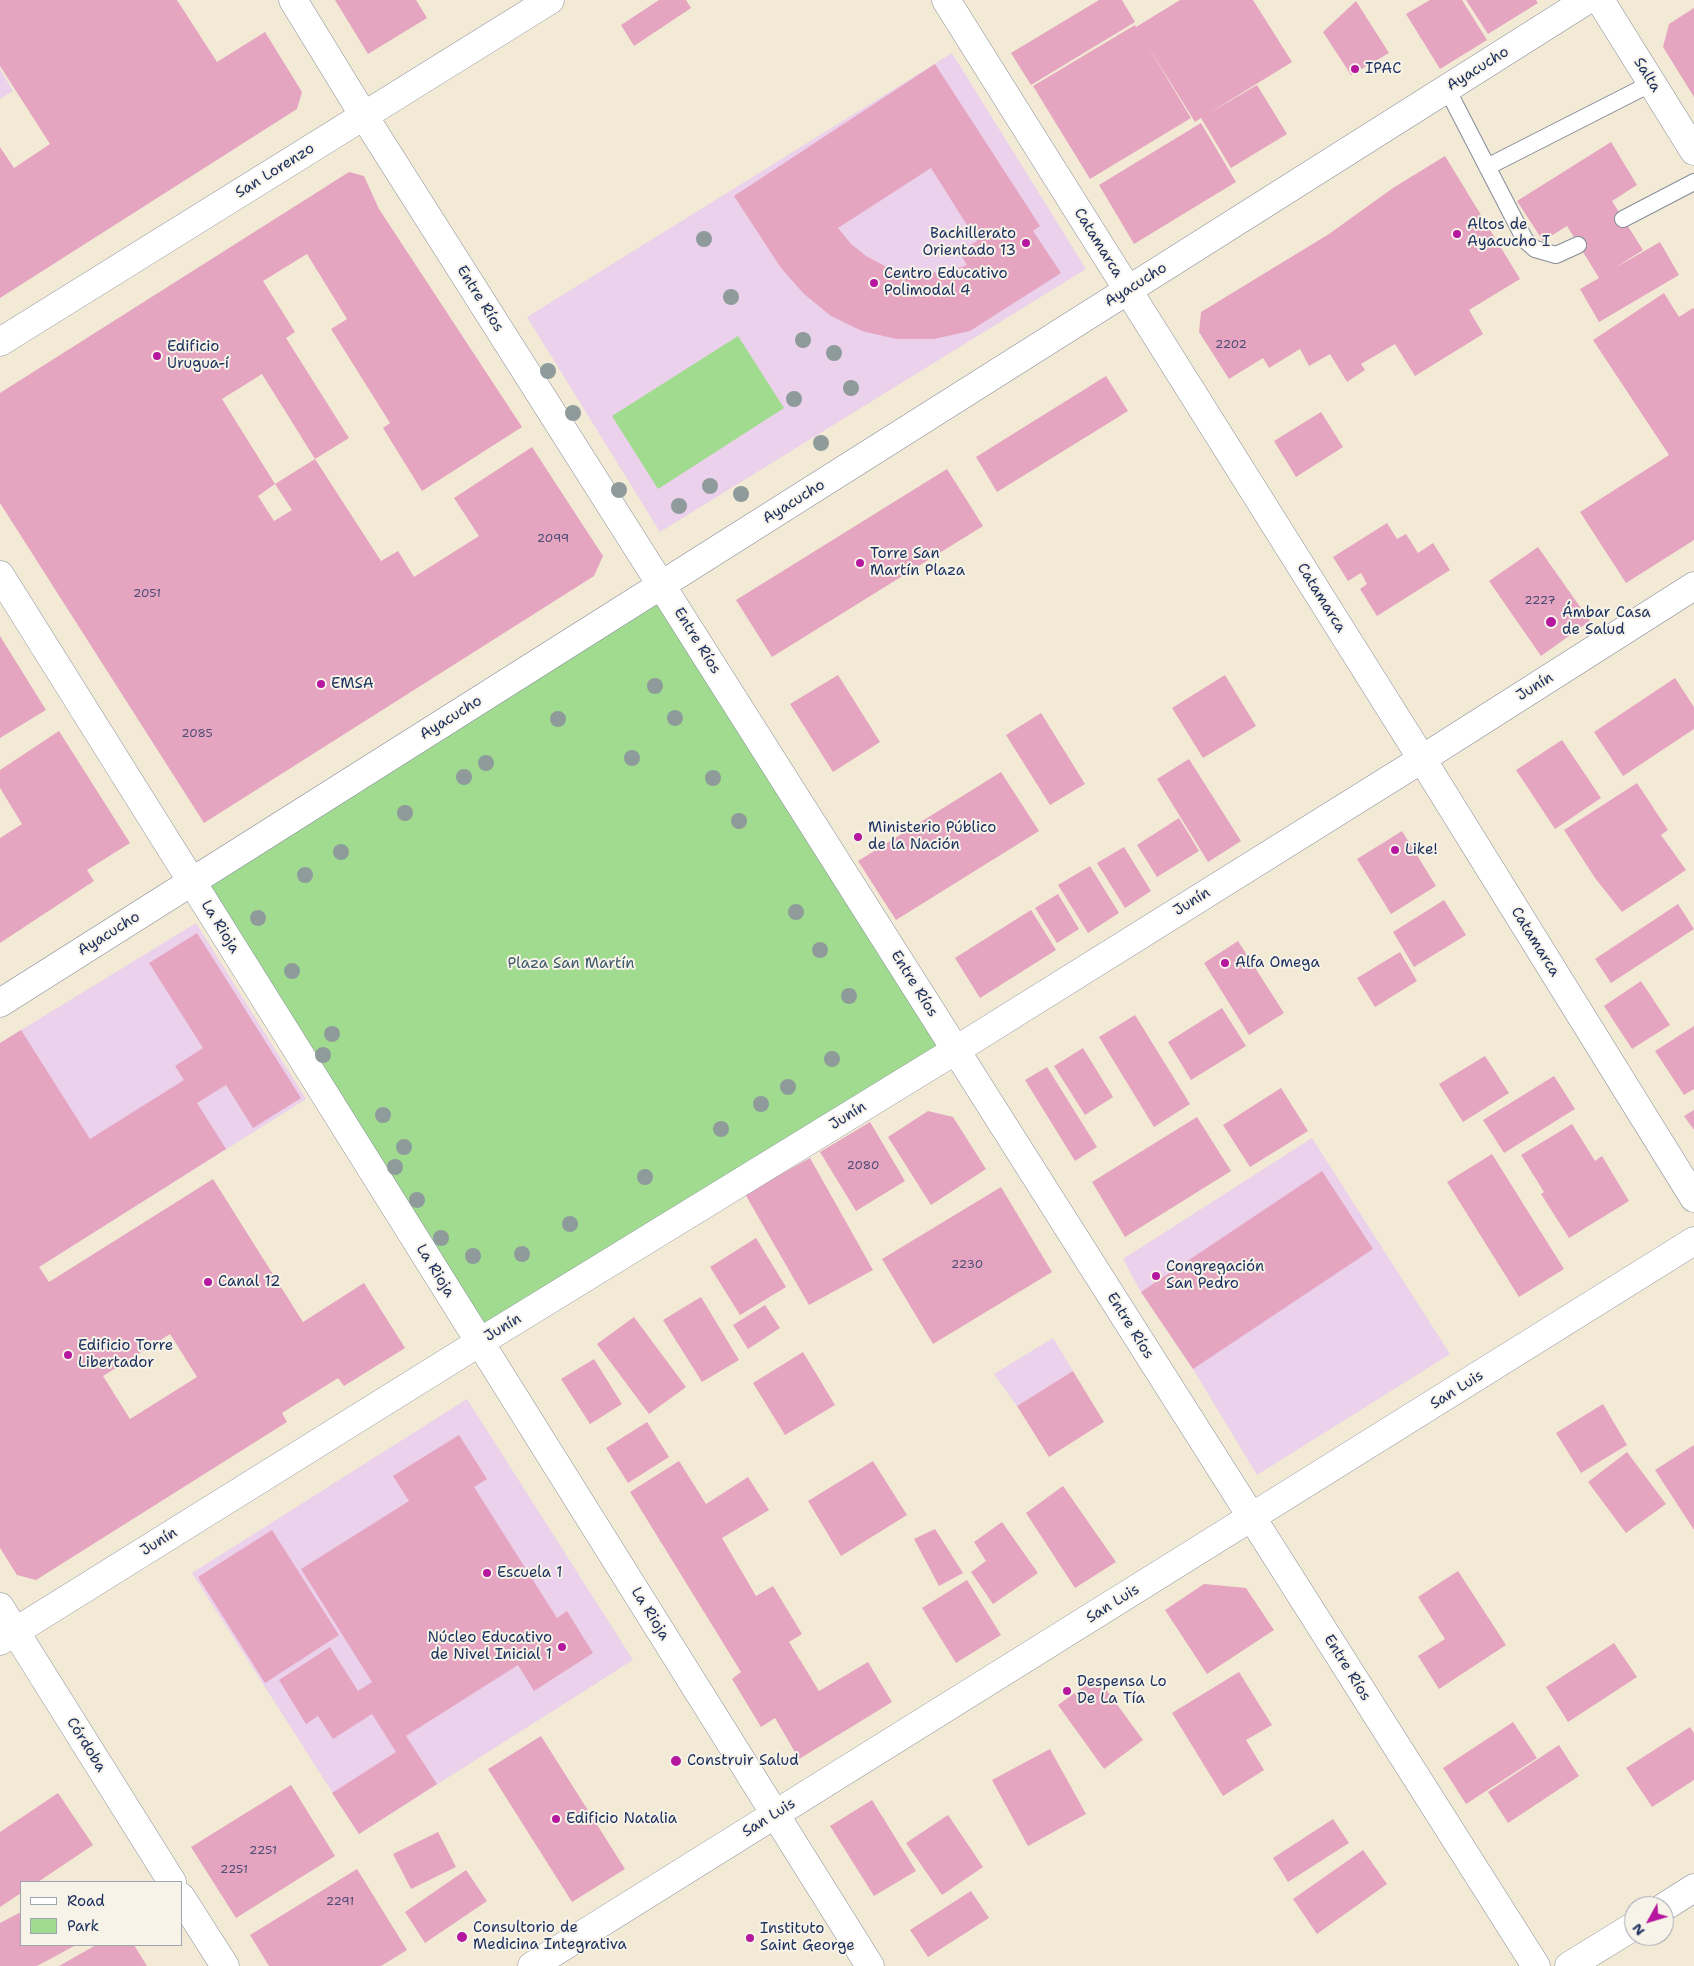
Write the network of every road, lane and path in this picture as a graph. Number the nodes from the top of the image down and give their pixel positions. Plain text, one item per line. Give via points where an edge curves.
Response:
1 (293, 0) edge
2 (550, 0) edge
3 (946, 0) edge
4 (1587, 0) edge
5 (1600, 0) edge
6 (1652, 83) junction
7 (1447, 89) junction
8 (364, 116) junction
9 (1694, 151) edge
10 (1487, 167) junction
11 (1694, 182) edge
12 (1623, 219) dead end
13 (1578, 244) dead end
14 (1128, 290) junction
15 (0, 342) edge
16 (0, 576) edge
17 (662, 585) junction
18 (1694, 586) edge
19 (1422, 759) junction
20 (192, 882) junction
21 (0, 1003) edge
22 (956, 1050) junction
23 (1694, 1198) edge
24 (1694, 1242) edge
25 (480, 1342) junction
26 (1252, 1517) junction
27 (0, 1607) edge
28 (8, 1636) edge
29 (776, 1814) junction
30 (171, 1881) edge
31 (1694, 1888) edge
32 (182, 1898) edge
33 (1674, 1901) edge
34 (1624, 1932) edge
35 (225, 1966) edge
36 (532, 1966) edge
37 (870, 1966) edge
38 (1536, 1966) edge
39 (1569, 1966) edge

1 - 8 street, Entre Ríos
2 - 8 street, San Lorenzo
3 - 14 street, Catamarca
4 - 7 street, Ayacucho
5 - 6 street, Salta
6 - 9 street, Salta
6 - 10 lane
7 - 10 lane
7 - 14 street, Ayacucho
8 - 15 street, San Lorenzo
8 - 17 street, Entre Ríos
10 - 13 lane via 1525,240 1535,249 1556,255
11 - 12 lane
14 - 17 street, Ayacucho
14 - 19 street, Catamarca
16 - 20 street, La Rioja
17 - 20 street, Ayacucho
17 - 22 street, Entre Ríos
18 - 19 street, Junín
19 - 22 street, Junín
19 - 23 street, Catamarca
20 - 21 street, Ayacucho
20 - 25 street, La Rioja
22 - 25 street, Junín
22 - 26 street, Entre Ríos
24 - 26 street, San Luis
25 - 28 street, Junín
25 - 29 street, La Rioja
26 - 29 street, San Luis
26 - 38 street, Entre Ríos
27 - 28 street, Córdoba
28 - 30 street, Córdoba
29 - 36 street, San Luis
29 - 37 street, La Rioja
31 - 33 street
32 - 35 street
34 - 39 street

